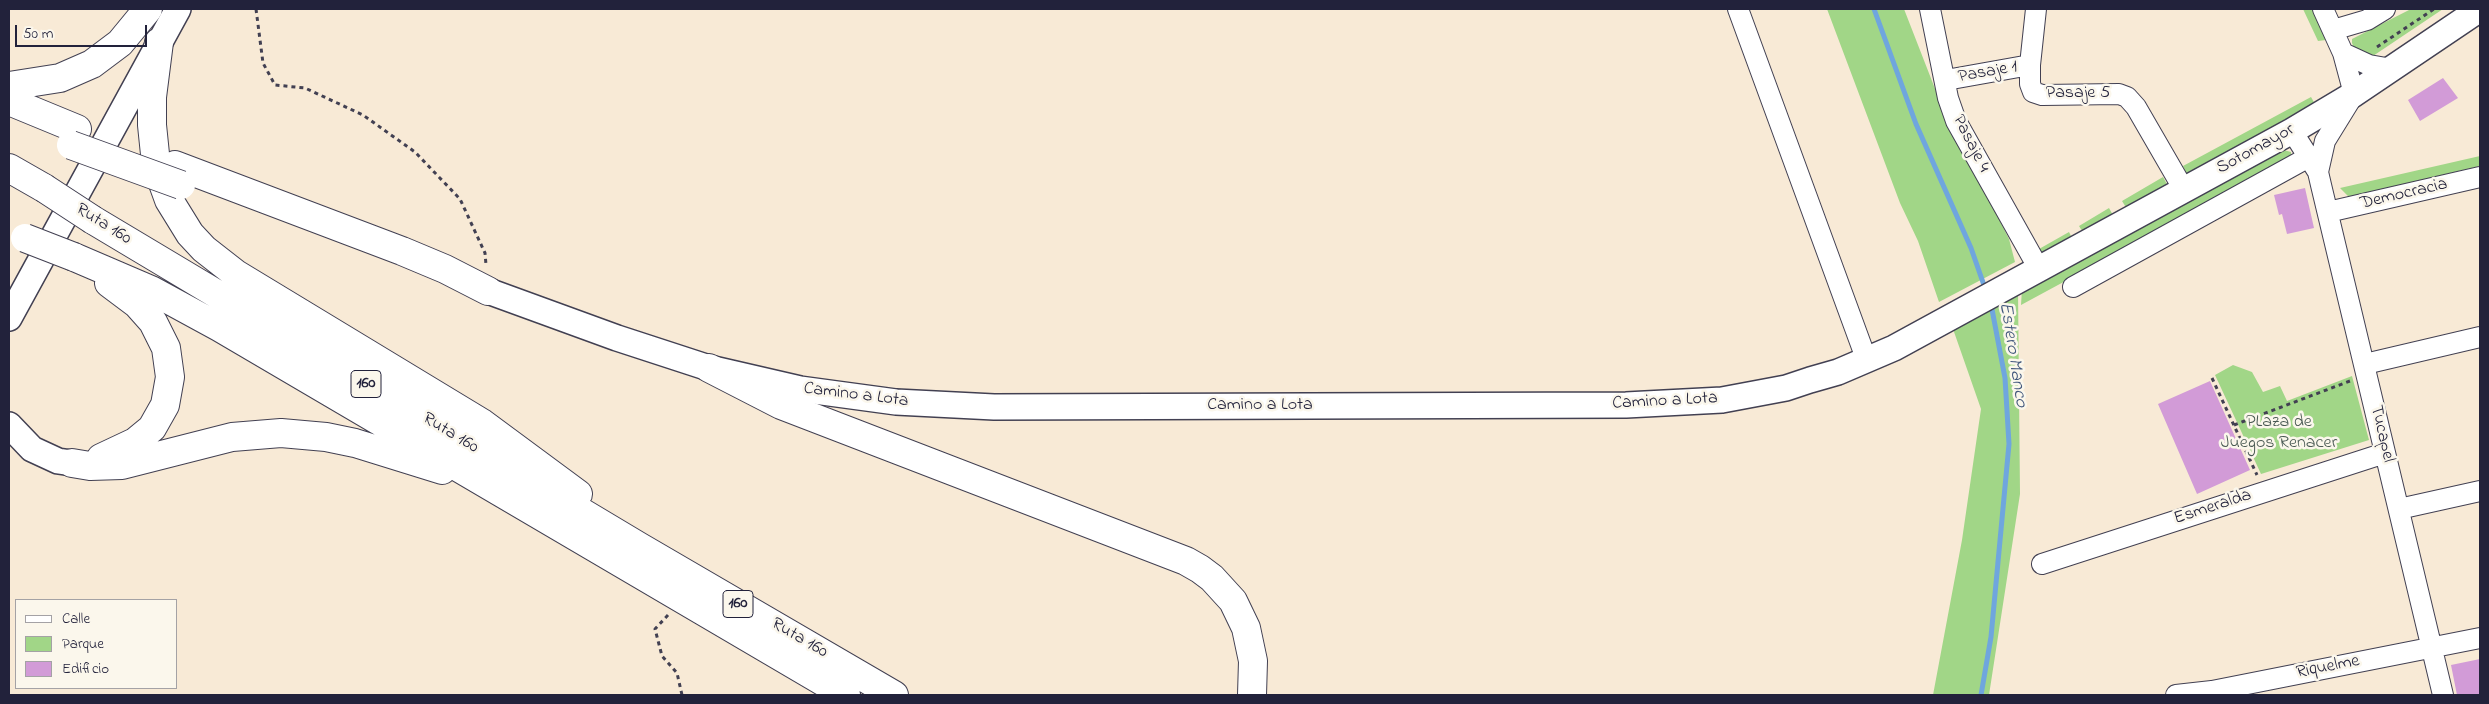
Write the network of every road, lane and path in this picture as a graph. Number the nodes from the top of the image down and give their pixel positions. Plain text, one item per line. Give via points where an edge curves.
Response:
1 (148, 9) edge
2 (178, 9) edge
3 (256, 9) edge
4 (1738, 9) edge
5 (1930, 9) edge
6 (2036, 9) edge
7 (2323, 9) edge
8 (2385, 9) edge
9 (2434, 9) edge
10 (2480, 9) edge
11 (2333, 30) junction
12 (159, 42) junction
13 (2372, 46) dead end
14 (2343, 53) junction
15 (2030, 65) junction
16 (2392, 70) junction
17 (1946, 80) junction
18 (9, 86) edge
19 (2354, 94) junction
20 (9, 101) edge
21 (9, 122) edge
22 (2292, 131) junction
23 (74, 137) junction
24 (2312, 165) junction
25 (9, 168) edge
26 (2480, 177) edge
27 (2184, 190) junction
28 (2328, 212) junction
29 (17, 236) edge
30 (74, 257) junction
31 (2031, 273) junction
32 (2073, 287) dead end
33 (488, 291) junction
34 (9, 318) edge
35 (2480, 337) edge
36 (1867, 361) junction
37 (708, 368) junction
38 (2366, 369) junction
39 (2212, 378) dead end
40 (2234, 425) junction
41 (9, 426) edge
42 (2385, 453) junction
43 (72, 463) junction
44 (2480, 491) edge
45 (2264, 492) junction
46 (506, 495) junction
47 (2398, 509) junction
48 (640, 548) junction
49 (2042, 564) dead end
50 (681, 599) junction
51 (2480, 638) edge
52 (2431, 648) junction
53 (2212, 693) edge
54 (682, 695) edge
55 (846, 695) edge
56 (894, 695) edge
57 (1252, 695) edge
58 (2176, 695) edge
59 (2443, 695) edge

1 - 18 highway via 120,43 92,64 60,78
2 - 12 main road
3 - 33 path via 263,63 275,85 305,88 363,115 415,152 460,199 485,253
4 - 36 street
5 - 17 street, Pasaje 4
6 - 15 street, Pasaje 5
7 - 11 street
8 - 11 street via 2361,22
9 - 13 path via 2376,48
10 - 16 main road, Sotomayor
11 - 14 street
12 - 34 main road
12 - 48 highway via 152,97 156,164 174,208 204,249 236,274 482,423 564,482
14 - 16 street
14 - 19 street
15 - 17 street, Pasaje 1
15 - 27 street, Pasaje 5 via 2031,88 2037,94 2119,94 2127,97
16 - 19 main road, Sotomayor
17 - 31 street, Pasaje 4 via 1956,121
19 - 22 main road, Sotomayor
19 - 24 street, Tucapel
20 - 23 highway
21 - 23 highway
22 - 24 street, Tucapel
22 - 27 main road, Sotomayor
23 - 33 highway, bridge via 178,175 403,266
24 - 28 street, Tucapel
24 - 32 street, Sotomayor
25 - 48 highway, Ruta 160 / 160, bridge
26 - 28 street, Democracia
27 - 31 main road, Sotomayor
28 - 38 street, Tucapel
29 - 30 highway, Ruta 160 / 160, bridge
30 - 43 highway via 145,313 166,348 170,376 162,412 144,436 108,455
30 - 46 highway, Ruta 160 / 160 via 151,290 194,313
31 - 36 main road, Camino a Lota
33 - 37 main road, Camino a Lota
35 - 38 street
36 - 37 main road, Camino a Lota via 1802,383 1755,394 1690,403 1642,405 945,406 847,396
37 - 57 highway via 781,405 1200,569 1232,601 1246,628 1253,661
38 - 40 path
38 - 42 street, Tucapel
39 - 40 path
40 - 45 path
41 - 43 main road via 32,449
42 - 45 street, Esmeralda
42 - 47 street, Tucapel
43 - 46 highway via 90,466 122,464 232,437 303,434 385,452
44 - 47 street
45 - 49 street, Esmeralda
46 - 50 highway, Ruta 160 / 160
47 - 52 street, Tucapel
48 - 56 highway, Ruta 160 / 160
50 - 54 path via 655,629 662,656 677,673
50 - 55 highway, Ruta 160 / 160
51 - 52 street, Riquelme
52 - 53 street, Riquelme
52 - 59 street, Tucapel
53 - 58 street, Riquelme

